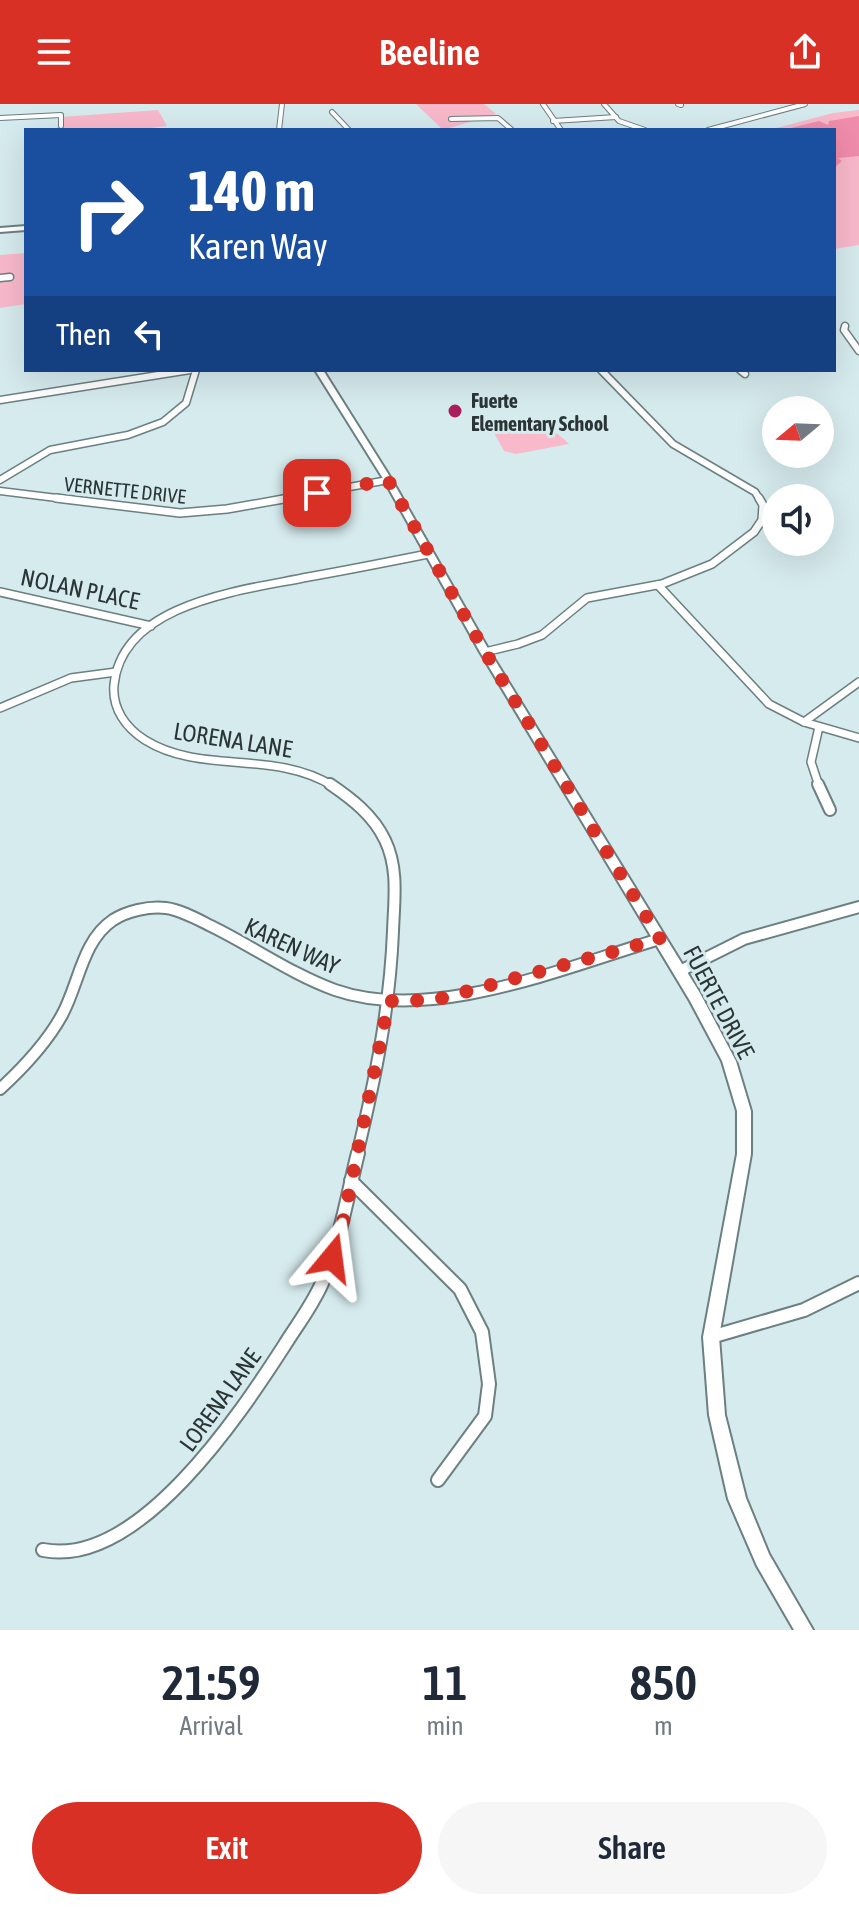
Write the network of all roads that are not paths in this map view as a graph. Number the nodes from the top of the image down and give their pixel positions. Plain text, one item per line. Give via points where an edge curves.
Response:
1 (282, 104) edge
2 (543, 104) edge
3 (604, 104) edge
4 (805, 104) edge
5 (332, 112) dead end
6 (616, 117) junction
7 (0, 118) edge
8 (451, 119) dead end
9 (553, 121) junction
10 (61, 126) dead end
11 (279, 128) edge
12 (347, 128) edge
13 (510, 128) edge
14 (559, 128) edge
15 (638, 128) edge
16 (714, 128) edge
17 (24, 228) edge
18 (0, 230) edge
19 (10, 277) dead end
20 (0, 278) edge
21 (845, 326) dead end
22 (859, 351) edge
23 (177, 372) edge
24 (195, 372) edge
25 (320, 372) edge
26 (603, 372) edge
27 (0, 400) edge
28 (0, 480) edge
29 (388, 480) junction
30 (0, 491) edge
31 (428, 554) junction
32 (658, 585) junction
33 (0, 592) edge
34 (151, 626) junction
35 (485, 652) junction
36 (116, 672) junction
37 (859, 682) edge
38 (0, 708) edge
39 (804, 722) junction
40 (819, 727) junction
41 (859, 738) edge
42 (830, 810) dead end
43 (859, 907) edge
44 (660, 939) junction
45 (680, 971) junction
46 (389, 1001) junction
47 (0, 1089) edge
48 (351, 1181) junction
49 (859, 1283) edge
50 (711, 1337) junction
51 (438, 1480) dead end
52 (43, 1550) dead end
53 (804, 1630) edge

1 - 11 street
2 - 9 street
3 - 6 street
4 - 16 street
5 - 12 street
6 - 9 street
6 - 15 street
7 - 10 street via 51,113 61,115
8 - 13 street via 498,118
9 - 14 street
17 - 18 street
19 - 20 street
21 - 22 street
23 - 27 street
24 - 28 street via 186,403 169,419 128,435 50,450
25 - 29 street, FUERTE DRIVE
26 - 32 street via 663,436 750,488 763,505 760,525 740,544 703,569
29 - 30 street, VERNETTE DRIVE via 180,513
29 - 31 street, FUERTE DRIVE
31 - 34 street via 211,597
31 - 35 street, FUERTE DRIVE
32 - 35 street via 584,599 545,633
32 - 39 street via 759,695
33 - 34 street, NOLAN PLACE via 51,607 122,615
34 - 36 street via 128,648
35 - 44 street, FUERTE DRIVE
36 - 38 street via 71,678
36 - 46 street, LORENA LANE via 119,712 145,741 186,756 302,772 345,794 372,821 389,852 394,875
37 - 39 street
39 - 40 street
40 - 41 street
40 - 42 street via 810,752 811,769
43 - 45 street via 741,937
44 - 45 street, FUERTE DRIVE
44 - 46 street, KAREN WAY via 435,1000
45 - 50 street, FUERTE DRIVE via 725,1054 744,1111 744,1154
46 - 47 street, KAREN WAY via 326,986 170,908 137,911 114,920 96,936 56,1028
46 - 48 street, LORENA LANE
48 - 51 street via 460,1289 482,1332 489,1384 485,1416
48 - 52 street, LORENA LANE via 321,1287 195,1470 161,1502 93,1547 71,1553
49 - 50 street via 804,1310
50 - 53 street, FUERTE DRIVE via 717,1415 737,1499 763,1560

